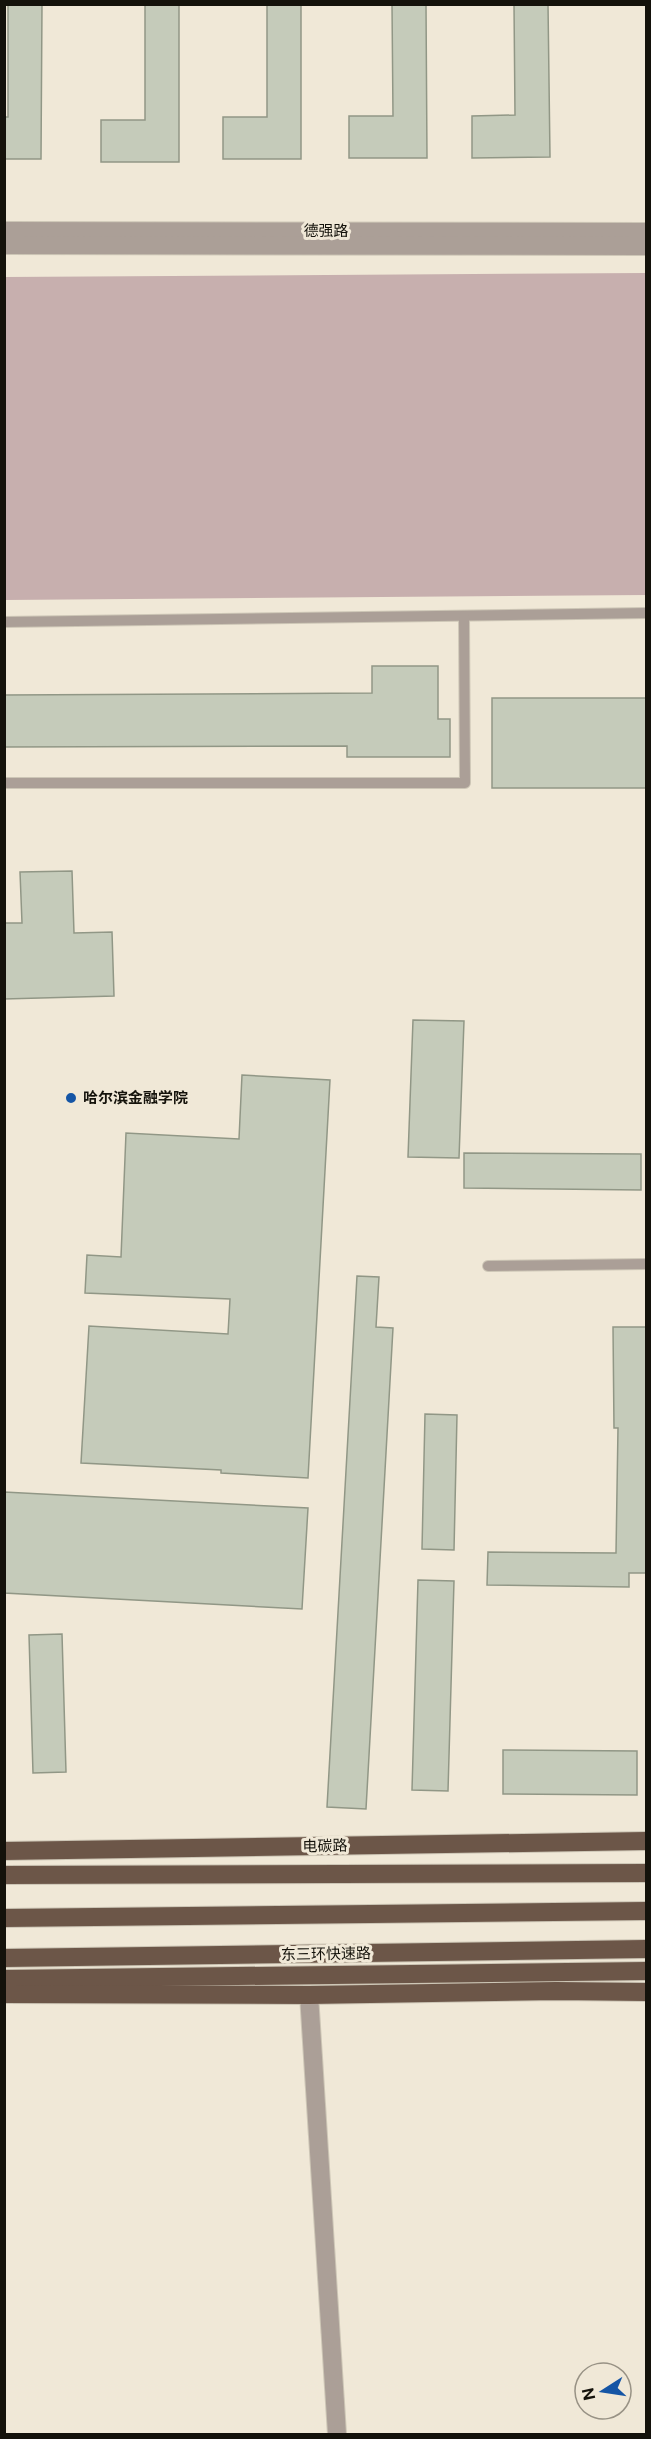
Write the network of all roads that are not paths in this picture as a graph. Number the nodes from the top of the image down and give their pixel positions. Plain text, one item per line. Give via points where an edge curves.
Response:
1 (4, 231) edge
2 (646, 232) edge
3 (4, 245) edge
4 (646, 246) edge
5 (646, 613) edge
6 (464, 616) junction
7 (4, 622) edge
8 (4, 783) edge
9 (646, 1264) edge
10 (488, 1266) dead end
11 (646, 1841) edge
12 (4, 1851) edge
13 (646, 1872) edge
14 (4, 1875) edge
15 (646, 1911) edge
16 (4, 1918) edge
17 (646, 1949) edge
18 (4, 1958) edge
19 (646, 1971) edge
20 (4, 1979) edge
21 (646, 1992) edge
22 (4, 1994) edge
23 (309, 1995) junction
24 (337, 2434) edge

1 - 2 street, 德强路
3 - 4 street, 德强路
5 - 6 lane
6 - 7 lane
6 - 8 lane via 465,783
9 - 10 lane
11 - 12 highway, 电碳路
13 - 14 highway
15 - 16 highway
17 - 18 highway, 东三环快速路
19 - 20 highway
21 - 23 highway
22 - 23 highway
23 - 24 street

